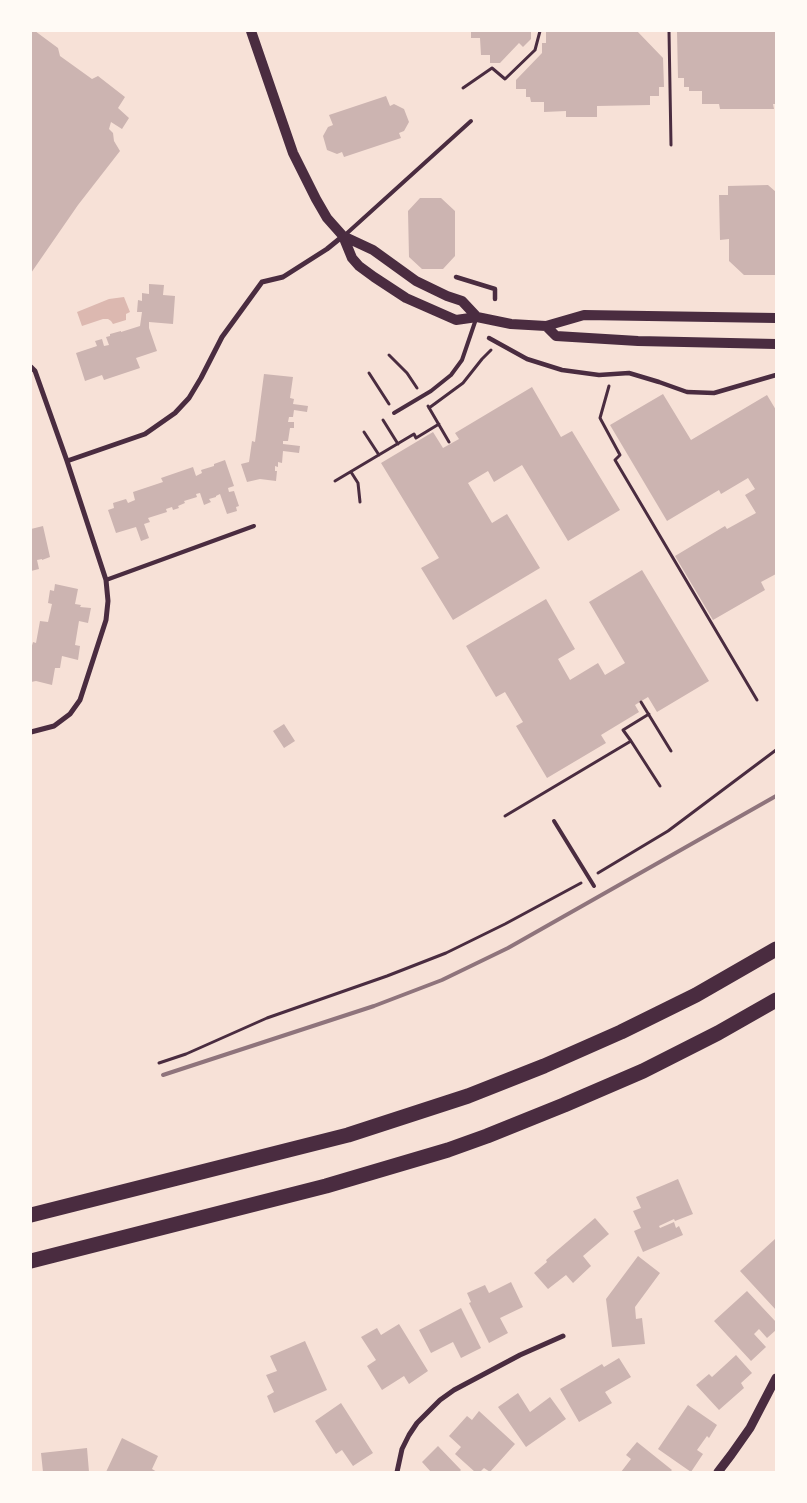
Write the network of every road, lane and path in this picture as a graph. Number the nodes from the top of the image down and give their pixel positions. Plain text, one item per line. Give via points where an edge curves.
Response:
1 (251, 31) edge
2 (540, 31) edge
3 (669, 31) edge
4 (464, 88) dead end
5 (471, 121) dead end
6 (671, 145) dead end
7 (343, 236) junction
8 (456, 277) dead end
9 (495, 298) dead end
10 (477, 317) junction
11 (776, 318) edge
12 (546, 326) junction
13 (489, 338) dead end
14 (776, 344) edge
15 (389, 355) dead end
16 (31, 367) edge
17 (369, 373) dead end
18 (602, 375) junction
19 (776, 375) edge
20 (422, 396) junction
21 (394, 413) joint
22 (383, 420) dead end
23 (439, 424) junction
24 (364, 432) dead end
25 (449, 442) dead end
26 (398, 444) junction
27 (379, 455) junction
28 (67, 461) junction
29 (351, 472) junction
30 (335, 481) dead end
31 (360, 502) dead end
32 (254, 526) dead end
33 (106, 580) junction
34 (757, 700) dead end
35 (641, 702) dead end
36 (649, 714) junction
37 (31, 732) edge
38 (631, 741) junction
39 (776, 750) edge
40 (672, 751) dead end
41 (660, 786) dead end
42 (505, 816) dead end
43 (554, 821) dead end
44 (589, 878) junction
45 (594, 886) dead end
46 (776, 949) edge
47 (776, 1000) edge
48 (159, 1063) dead end
49 (31, 1215) edge
50 (31, 1261) edge
51 (563, 1336) dead end
52 (776, 1378) edge
53 (397, 1472) edge
54 (718, 1472) edge

1 - 7 main road via 301,171 327,218
2 - 4 path via 535,50 505,79 492,68
3 - 6 path
5 - 7 lane
7 - 10 main road via 373,250 416,281 462,301
7 - 10 main road via 359,266 406,298 456,320
7 - 28 street via 284,277 262,282 222,338 188,398 175,413 145,434
8 - 9 street via 495,289
10 - 12 main road via 511,324
10 - 20 lane via 462,360 446,380
11 - 12 main road via 584,315
12 - 14 main road via 556,336
13 - 18 street via 527,359 562,370
15 - 20 path via 407,373
16 - 28 street
17 - 21 path
18 - 19 street via 629,373 687,392 714,393
18 - 34 path via 609,386 600,418 620,455 615,460
20 - 21 lane
20 - 23 path
22 - 26 path
23 - 25 path
23 - 26 path
24 - 27 path
26 - 27 path
27 - 29 path
28 - 33 street
29 - 30 path
29 - 31 path via 358,483
32 - 33 lane
33 - 37 street via 106,620 80,700 70,714 54,726
35 - 36 path
36 - 38 path via 623,730
36 - 40 path
38 - 41 path
38 - 42 path
39 - 44 path via 668,831
43 - 44 lane
44 - 45 lane
44 - 48 path via 446,953 267,1018
46 - 49 highway via 696,995 621,1032 468,1096 333,1139
47 - 50 highway via 643,1071 487,1136 326,1186
51 - 53 street via 520,1355 440,1400 409,1435
52 - 54 street via 750,1428

